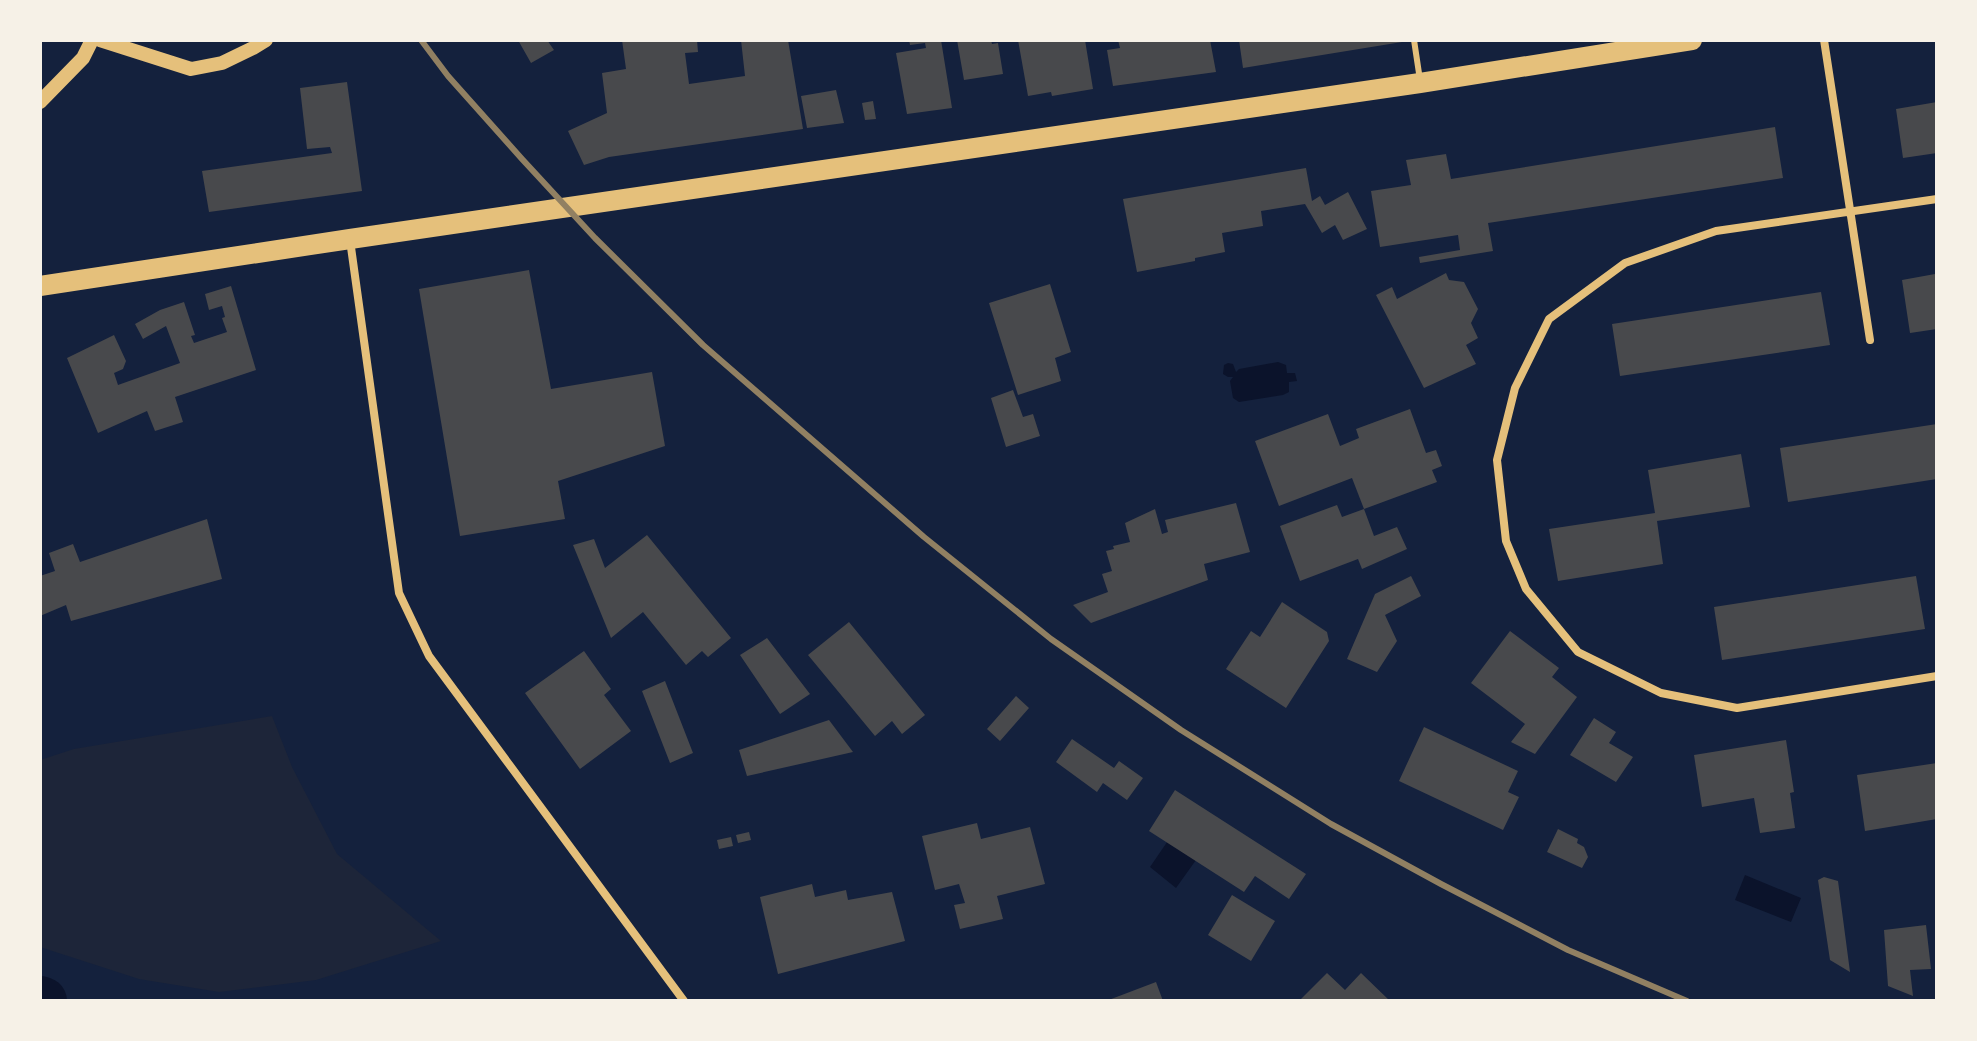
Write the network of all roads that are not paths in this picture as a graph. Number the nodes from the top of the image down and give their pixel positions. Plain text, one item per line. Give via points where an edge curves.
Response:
1 (92, 40) edge
2 (100, 40) edge
3 (266, 40) edge
4 (1414, 40) edge
5 (1692, 40) edge
6 (1824, 40) edge
7 (1420, 83) junction
8 (40, 102) edge
9 (1937, 199) edge
10 (1850, 211) junction
11 (350, 239) junction
12 (40, 286) edge
13 (1870, 340) dead end
14 (1937, 676) edge
15 (684, 1001) edge

1 - 8 street via 83,58
2 - 3 street via 191,69 222,63
4 - 7 lane
5 - 7 main road
6 - 10 street
7 - 11 main road
9 - 10 street
10 - 13 street
10 - 14 street via 1716,231 1625,263 1549,319 1515,388 1497,460 1506,541 1526,589 1578,652 1661,693 1737,708
11 - 12 main road
11 - 15 street via 399,593 429,656

